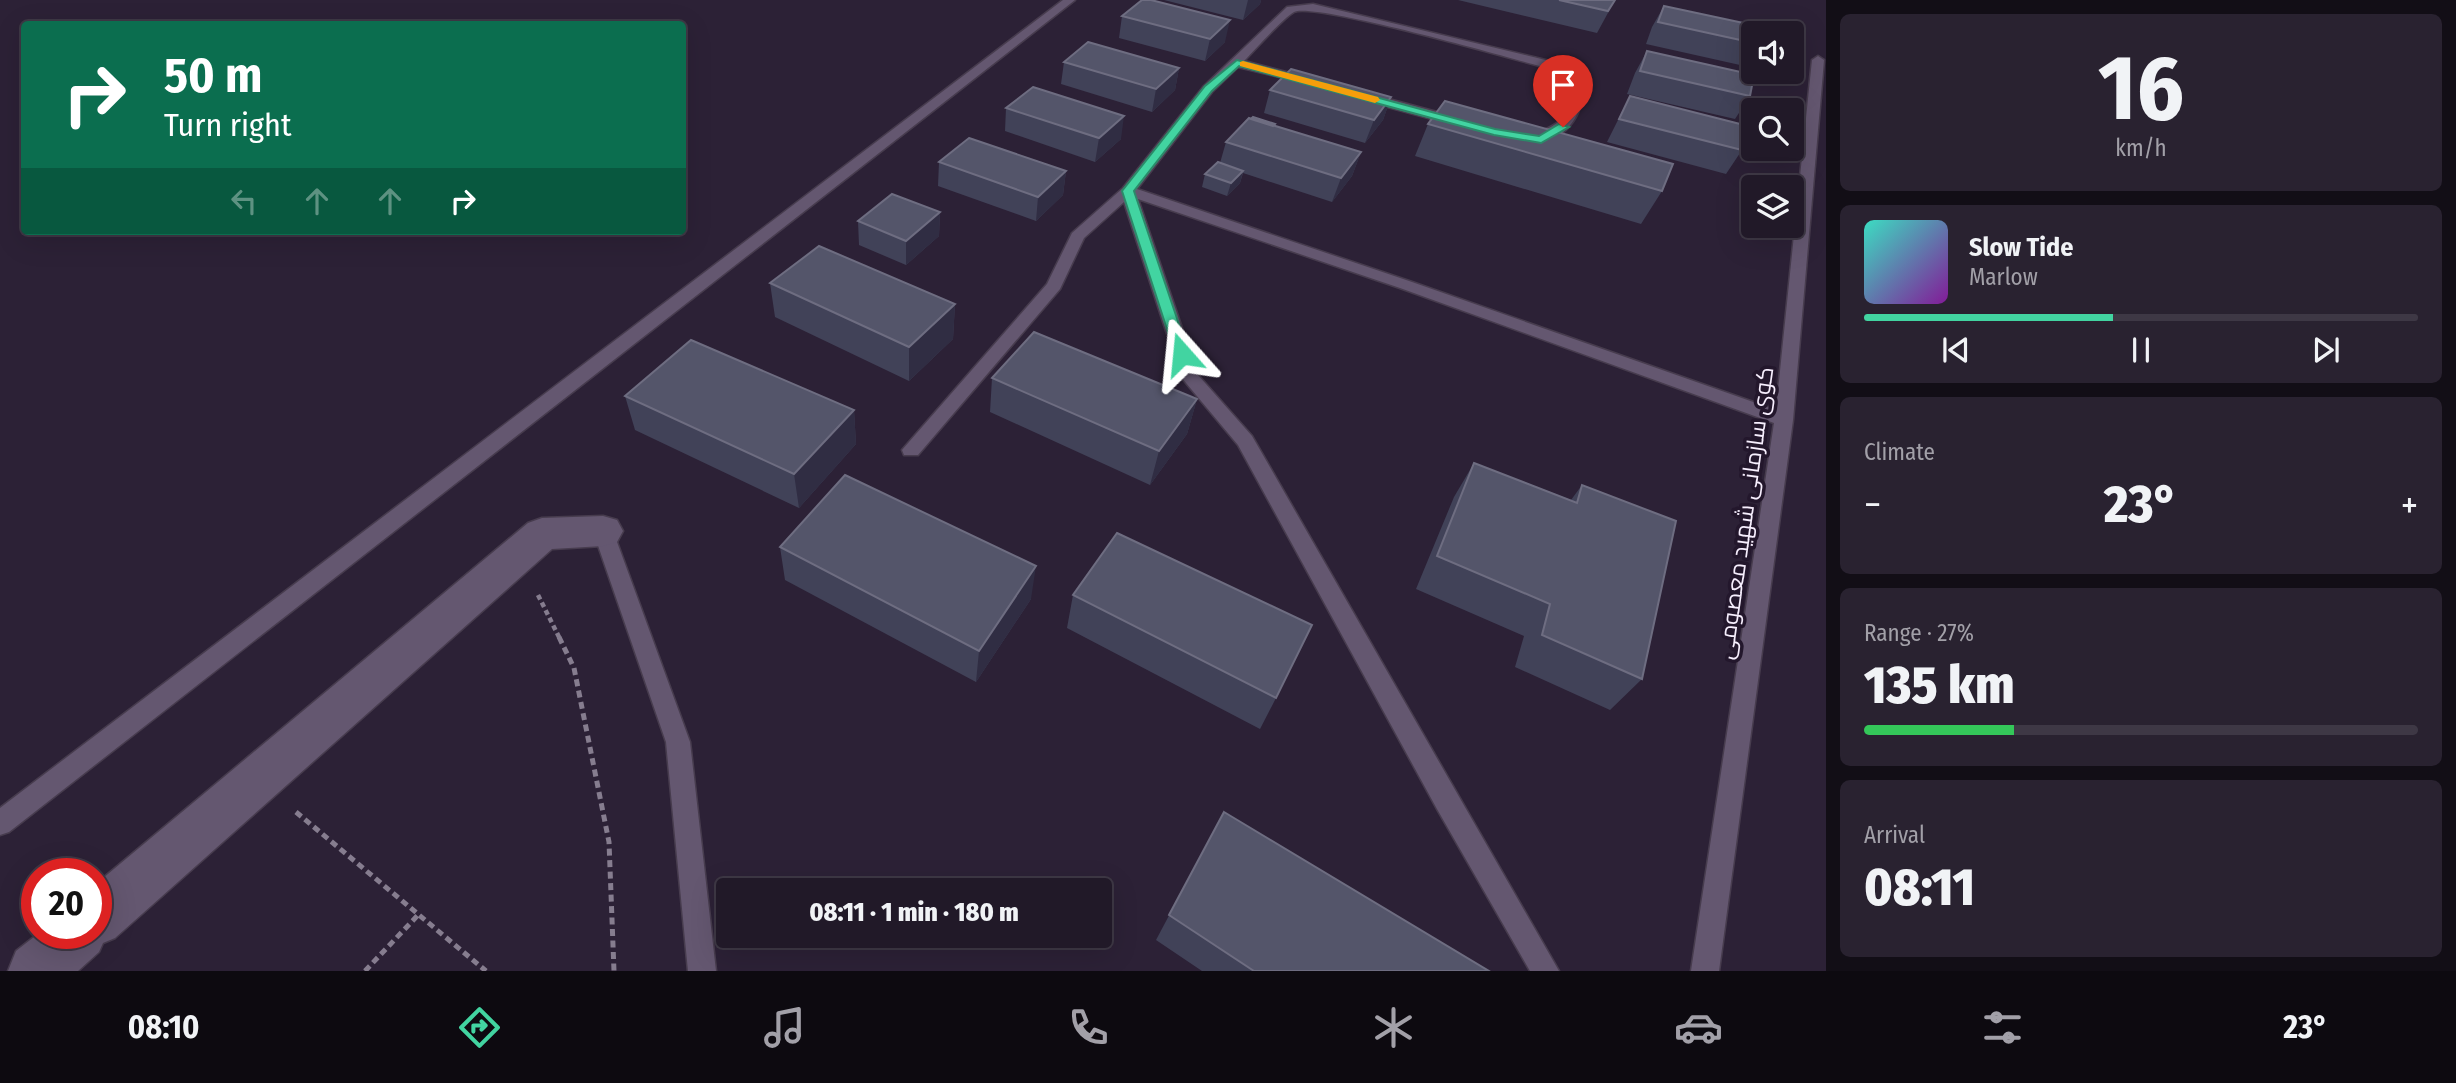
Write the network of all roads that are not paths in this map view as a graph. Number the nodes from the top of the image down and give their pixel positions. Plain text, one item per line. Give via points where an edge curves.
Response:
1 (1070, 0) edge
2 (1818, 60) dead end
3 (1237, 63) junction
4 (1318, 84) edge
5 (1345, 92) edge
6 (1467, 124) edge
7 (1517, 136) edge
8 (1128, 191) junction
9 (1784, 420) junction
10 (911, 450) dead end
11 (603, 531) joint
12 (0, 823) edge
13 (112, 905) edge
14 (61, 949) edge
15 (36, 971) edge
16 (702, 971) edge
17 (1545, 971) edge
18 (1705, 971) edge

1 - 12 lane
2 - 9 lane, کوی سازمانی شهید معصومی
3 - 4 lane
3 - 7 lane via 1291,9 1312,7 1554,66 1575,82 1577,100 1563,127 1541,139
3 - 8 lane via 1208,89
5 - 6 lane
8 - 9 lane
8 - 10 lane via 1077,236 1054,286
8 - 17 lane via 1190,377 1245,441
9 - 18 lane, کوی سازمانی شهید معصومی
11 - 13 street via 542,534
11 - 16 lane via 678,742
14 - 15 street

